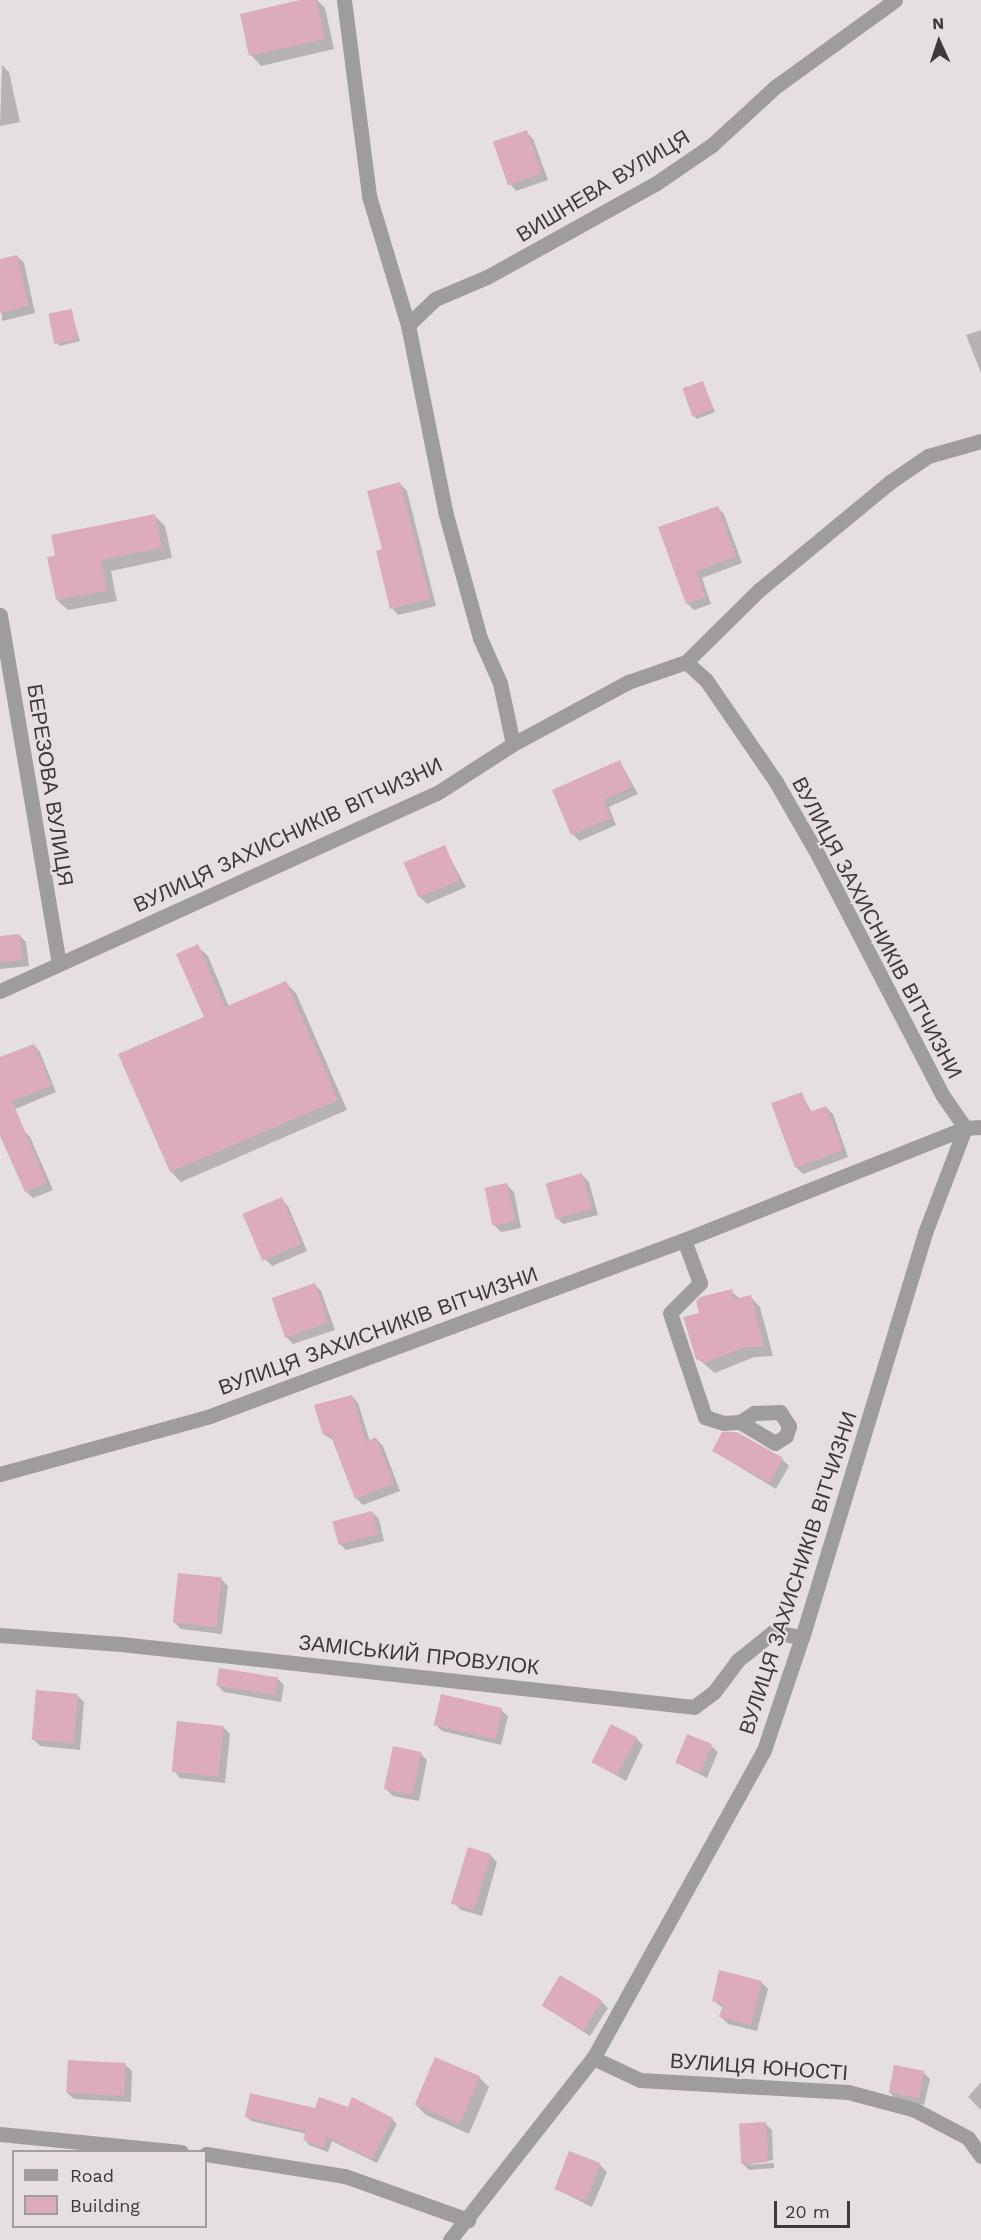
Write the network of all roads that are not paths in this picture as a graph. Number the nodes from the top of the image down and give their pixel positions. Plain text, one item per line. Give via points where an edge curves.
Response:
1 (344, 0) edge
2 (895, 0) edge
3 (408, 325) junction
4 (981, 441) edge
5 (0, 615) edge
6 (686, 662) junction
7 (513, 744) junction
8 (59, 962) junction
9 (0, 991) edge
10 (981, 1127) edge
11 (965, 1128) junction
12 (684, 1240) junction
13 (740, 1422) dead end
14 (0, 1473) edge
15 (0, 1635) edge
16 (802, 1637) junction
17 (593, 2058) junction
18 (0, 2134) edge
19 (170, 2150) edge
20 (207, 2154) edge
21 (981, 2156) edge
22 (468, 2220) junction
23 (450, 2240) edge

1 - 3 street via 369,196
2 - 3 street, ВИШНЕВА ВУЛИЦЯ via 775,87 712,145 655,184 487,277 435,299
3 - 7 street via 445,511 480,638 500,683
4 - 6 street, ВУЛИЦЯ ЗАХИСНИКІВ ВІТЧИЗНИ via 928,456 890,482 759,590
5 - 8 street, БЕРЕЗОВА ВУЛИЦЯ
6 - 7 street, ВУЛИЦЯ ЗАХИСНИКІВ ВІТЧИЗНИ via 628,682
6 - 11 street, ВУЛИЦЯ ЗАХИСНИКІВ ВІТЧИЗНИ via 706,680 781,791 943,1096
7 - 8 street, ВУЛИЦЯ ЗАХИСНИКІВ ВІТЧИЗНИ via 437,793
8 - 9 street, ВУЛИЦЯ ЗАХИСНИКІВ ВІТЧИЗНИ
10 - 11 street, ВУЛИЦЯ ЗАХИСНИКІВ ВІТЧИЗНИ
11 - 12 street, ВУЛИЦЯ ЗАХИСНИКІВ ВІТЧИЗНИ
11 - 16 street, ВУЛИЦЯ ЗАХИСНИКІВ ВІТЧИЗНИ via 925,1233
12 - 13 street via 700,1283 670,1312 705,1417 713,1422
12 - 14 street, ВУЛИЦЯ ЗАХИСНИКІВ ВІТЧИЗНИ via 210,1416
15 - 16 street, ЗАМІСЬКИЙ ПРОВУЛОК via 121,1644 694,1707 714,1692 738,1660 773,1632
16 - 17 street, ВУЛИЦЯ ЗАХИСНИКІВ ВІТЧИЗНИ via 764,1750
17 - 21 street, ВУЛИЦЯ ЮНОСТІ via 640,2080 848,2092 915,2110 968,2138
17 - 22 street, ВУЛИЦЯ ЗАХИСНИКІВ ВІТЧИЗНИ
18 - 19 street
20 - 22 street via 345,2176
22 - 23 street, ВУЛИЦЯ ЗАХИСНИКІВ ВІТЧИЗНИ

